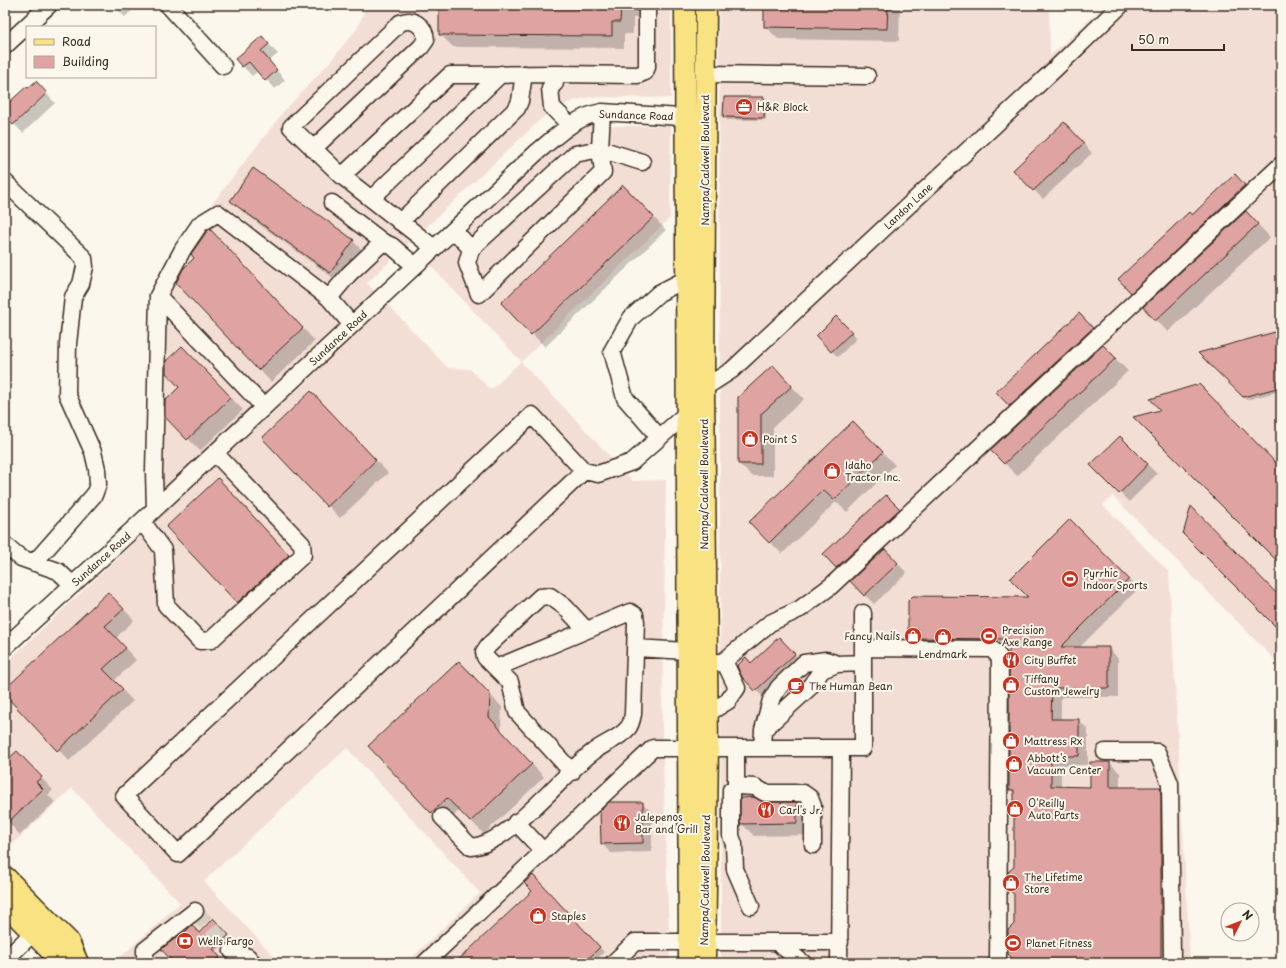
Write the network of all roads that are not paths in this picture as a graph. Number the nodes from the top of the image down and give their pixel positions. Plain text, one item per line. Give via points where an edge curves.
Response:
1 (49, 5) edge
2 (168, 5) edge
3 (649, 5) edge
4 (684, 5) edge
5 (706, 5) edge
6 (1121, 5) edge
7 (26, 26) edge
8 (26, 26) edge
9 (5, 46) edge
10 (224, 66) dead end
11 (501, 74) junction
12 (524, 74) junction
13 (706, 74) junction
14 (867, 76) dead end
15 (555, 78) junction
16 (602, 112) junction
17 (685, 118) junction
18 (705, 118) junction
19 (570, 125) junction
20 (600, 148) junction
21 (313, 149) junction
22 (642, 162) dead end
23 (1281, 165) edge
24 (342, 176) junction
25 (5, 182) edge
26 (371, 199) junction
27 (332, 203) dead end
28 (400, 222) junction
29 (454, 230) junction
30 (383, 242) junction
31 (434, 248) junction
32 (471, 249) junction
33 (415, 266) junction
34 (686, 280) junction
35 (158, 296) junction
36 (328, 298) junction
37 (352, 325) junction
38 (695, 391) junction
39 (264, 407) junction
40 (686, 414) junction
41 (659, 437) junction
42 (215, 453) junction
43 (584, 472) junction
44 (155, 509) junction
45 (142, 521) junction
46 (5, 546) edge
47 (34, 563) junction
48 (73, 585) junction
49 (863, 613) dead end
50 (586, 630) junction
51 (5, 647) edge
52 (635, 648) junction
53 (687, 652) junction
54 (863, 656) junction
55 (715, 663) junction
56 (496, 668) junction
57 (707, 714) junction
58 (688, 748) junction
59 (708, 748) junction
60 (736, 748) junction
61 (762, 748) junction
62 (841, 748) junction
63 (1105, 752) dead end
64 (572, 772) junction
65 (736, 786) junction
66 (442, 817) dead end
67 (516, 822) junction
68 (813, 845) dead end
69 (543, 851) junction
70 (5, 878) edge
71 (5, 903) edge
72 (751, 906) dead end
73 (194, 911) dead end
74 (33, 933) junction
75 (840, 942) junction
76 (697, 943) junction
77 (778, 943) junction
78 (232, 951) tunnel mouth
79 (146, 959) dead end
80 (5, 960) edge
81 (250, 960) edge
82 (76, 963) edge
83 (426, 963) edge
84 (613, 963) edge
85 (689, 963) edge
86 (705, 963) edge
87 (803, 963) edge
88 (839, 963) edge
89 (998, 963) edge
90 (1174, 963) edge

1 - 8 street
2 - 10 street
3 - 15 street via 645,72
4 - 17 main road, Nampa/Caldwell Boulevard
5 - 13 main road, Nampa/Caldwell Boulevard
6 - 38 street, Landon Lane via 732,370
7 - 9 street
11 - 12 street
11 - 24 street via 450,75
11 - 26 street
12 - 15 street
12 - 28 street via 520,101 516,108
13 - 14 street
13 - 18 main road, Nampa/Caldwell Boulevard
15 - 19 street via 550,88 552,107
16 - 17 street, Sundance Road
16 - 19 street, Sundance Road via 587,115
16 - 20 street
17 - 18 street, Sundance Road
17 - 34 main road, Nampa/Caldwell Boulevard
18 - 38 main road, Nampa/Caldwell Boulevard
19 - 29 street, Sundance Road via 536,153
20 - 22 street
20 - 32 street via 575,154
20 - 32 street via 603,172 479,294 467,263
21 - 21 street via 426,40 423,30 412,20 400,23 291,127
21 - 24 street
23 - 55 street via 831,586 800,609 770,623
24 - 26 street
25 - 47 street via 84,258 85,267 81,284 73,297 68,344 67,394 92,452 98,484 94,495
26 - 28 street
27 - 30 street
28 - 31 street
29 - 31 street, Sundance Road
29 - 32 street
30 - 33 street via 392,246
30 - 36 street
31 - 33 street, Sundance Road
33 - 37 street, Sundance Road
34 - 38 main road, Nampa/Caldwell Boulevard
34 - 41 street via 659,293 631,318 612,351 625,398
35 - 36 street via 183,249 200,224 218,213
35 - 39 street
35 - 44 street
36 - 37 street
37 - 39 street, Sundance Road
38 - 40 main road, Nampa/Caldwell Boulevard
38 - 55 main road, Nampa/Caldwell Boulevard
39 - 42 street, Sundance Road
40 - 41 street
40 - 53 main road, Nampa/Caldwell Boulevard
41 - 43 street via 632,462 598,474
42 - 44 street, Sundance Road
42 - 45 street via 302,544 303,554 211,640 200,641 166,605 163,550
43 - 43 street via 532,415 124,796 178,854
44 - 45 street, Sundance Road
45 - 48 street, Sundance Road
46 - 47 street via 21,558
47 - 48 street via 58,571
48 - 51 street, Sundance Road
49 - 54 street
50 - 52 street via 630,612 635,615
50 - 56 street
50 - 56 street via 565,607 550,596 540,597 484,652 485,657
52 - 53 street
52 - 64 street via 633,714 630,727 620,736 592,752
53 - 58 main road, Nampa/Caldwell Boulevard
54 - 61 street via 837,664 826,660 804,663 779,687 771,700 763,730
54 - 62 street via 863,748
54 - 89 street via 992,649 1000,658
55 - 57 main road, Nampa/Caldwell Boulevard
55 - 57 street via 737,688 728,701
56 - 64 street via 510,682 517,712
57 - 59 main road, Nampa/Caldwell Boulevard
58 - 59 street
58 - 69 street via 653,748
58 - 76 main road, Nampa/Caldwell Boulevard
59 - 60 street
59 - 76 main road, Nampa/Caldwell Boulevard
60 - 61 street
60 - 65 street
61 - 62 street
62 - 75 street
63 - 90 street via 1157,752 1170,782
64 - 67 street
65 - 68 street via 755,787 765,793 803,793 810,798 813,806
65 - 72 street via 731,790 731,836 734,844 735,869
66 - 67 street via 471,847 481,846 498,838
67 - 69 street
69 - 83 street
70 - 82 highway via 68,942
71 - 74 highway
73 - 79 street via 145,950
74 - 80 street
74 - 82 highway via 56,955
75 - 77 street
75 - 88 street
76 - 77 street
76 - 84 street via 635,942
76 - 85 main road, Nampa/Caldwell Boulevard
76 - 86 main road, Nampa/Caldwell Boulevard
77 - 87 street
78 - 81 street

